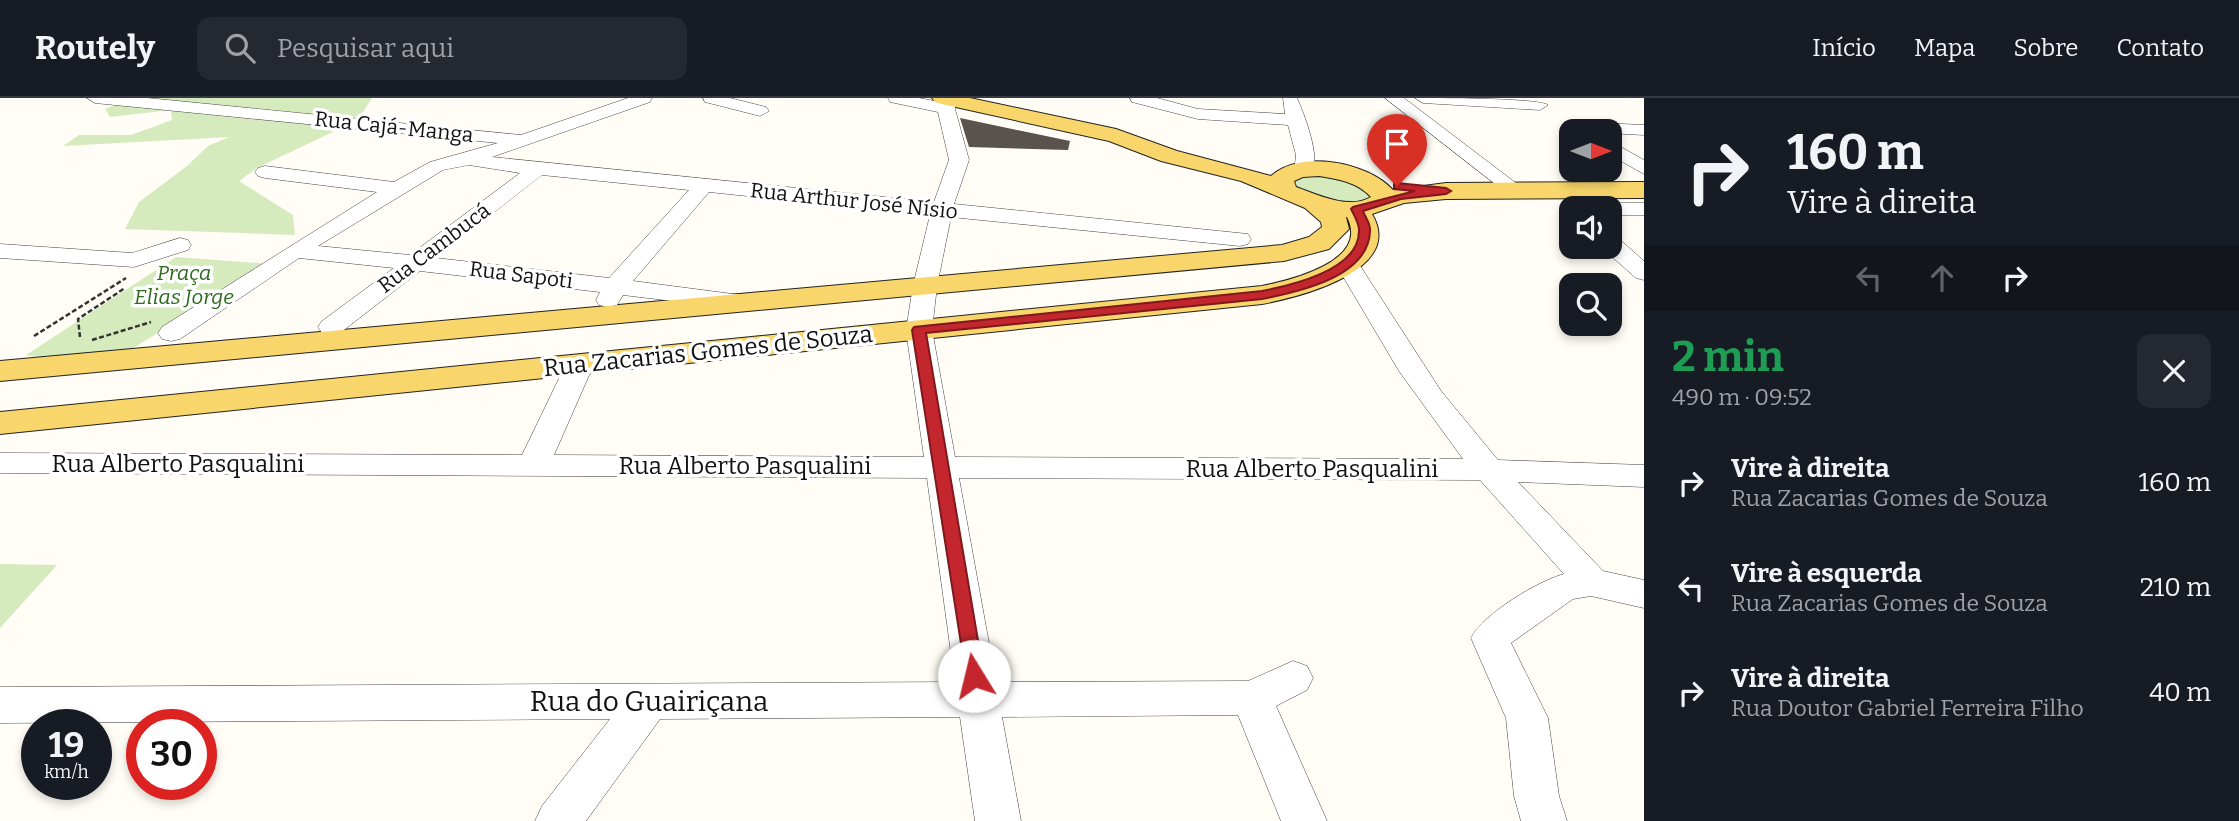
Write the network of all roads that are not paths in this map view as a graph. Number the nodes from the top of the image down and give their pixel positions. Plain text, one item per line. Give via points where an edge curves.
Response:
1 (96, 98) edge
2 (644, 98) edge
3 (711, 98) edge
4 (896, 98) edge
5 (1138, 98) edge
6 (1289, 98) edge
7 (1393, 98) edge
8 (1423, 98) edge
9 (1534, 101) edge
10 (946, 102) edge
11 (760, 111) dead end
12 (1564, 119) edge
13 (1295, 120) junction
14 (1622, 130) edge
15 (1644, 130) edge
16 (526, 140) junction
17 (1622, 154) edge
18 (469, 159) junction
19 (1644, 168) edge
20 (537, 170) junction
21 (265, 172) dead end
22 (1294, 172) junction
23 (704, 186) junction
24 (397, 188) junction
25 (1515, 190) junction
26 (1644, 190) edge
27 (1361, 192) junction
28 (1314, 203) junction
29 (1622, 209) edge
30 (1644, 209) edge
31 (942, 210) junction
32 (1240, 239) dead end
33 (180, 245) dead end
34 (0, 251) edge
35 (295, 251) junction
36 (1622, 254) edge
37 (415, 262) junction
38 (1347, 263) junction
39 (1644, 273) edge
40 (616, 286) junction
41 (925, 286) junction
42 (747, 302) junction
43 (599, 316) junction
44 (167, 325) road end
45 (331, 327) dead end
46 (919, 330) junction
47 (65, 354) junction
48 (0, 360) edge
49 (580, 364) junction
50 (0, 371) edge
51 (0, 424) edge
52 (0, 463) edge
53 (533, 466) junction
54 (940, 467) junction
55 (1489, 470) junction
56 (1644, 476) edge
57 (1591, 582) junction
58 (1644, 594) edge
59 (1293, 678) dead end
60 (1252, 698) junction
61 (978, 700) junction
62 (649, 701) junction
63 (0, 705) edge
64 (558, 821) edge
65 (998, 821) edge
66 (1304, 821) edge
67 (1544, 821) edge

1 - 16 street, Rua Cajá-Manga
2 - 16 street
3 - 11 street
4 - 10 street
5 - 13 street via 1198,114
6 - 13 street
7 - 25 street
8 - 9 street
9 - 12 street
10 - 22 main road via 1116,136 1169,156 1250,176
10 - 31 street via 959,160
13 - 22 street
14 - 15 street
16 - 18 street
17 - 19 street
18 - 20 street, Rua Arthur José Nísio
18 - 24 street via 437,166
20 - 23 street, Rua Arthur José Nísio
20 - 37 street, Rua Cambucá
21 - 24 street
22 - 27 main road via 1320,170
22 - 28 main road
23 - 31 street, Rua Arthur José Nísio
23 - 40 street
24 - 35 street
25 - 26 main road
25 - 27 main road via 1400,196
27 - 28 main road
27 - 38 main road, Rua Zacarias Gomes de Souza via 1365,228 1361,249
28 - 41 main road, Rua Zacarias Gomes de Souza via 1334,219 1336,229 1303,249
29 - 30 street
31 - 32 street, Rua Arthur José Nísio
31 - 41 street
33 - 34 street via 148,258 113,260
35 - 37 street, Rua Sapoti
35 - 44 street
36 - 39 street
37 - 40 street, Rua Sapoti
37 - 45 street, Rua Cambucá
38 - 46 main road, Rua Zacarias Gomes de Souza via 1319,280 1262,295
38 - 55 street via 1407,363
40 - 42 street, Rua Sapoti
40 - 43 street
41 - 42 main road, Rua Zacarias Gomes de Souza
41 - 46 street
42 - 43 main road, Rua Zacarias Gomes de Souza
43 - 47 main road, Rua Zacarias Gomes de Souza
46 - 49 main road, Rua Zacarias Gomes de Souza
46 - 54 street
47 - 48 street
47 - 50 main road, Rua Zacarias Gomes de Souza
49 - 51 main road, Rua Zacarias Gomes de Souza
49 - 53 street
52 - 53 street, Rua Alberto Pasqualini
53 - 54 street, Rua Alberto Pasqualini
54 - 55 street, Rua Alberto Pasqualini
54 - 61 street
55 - 56 street, Rua Alberto Pasqualini
55 - 57 street
57 - 58 street
57 - 67 street via 1563,588 1490,638 1528,720 1537,806
59 - 60 street, Rua do Guairiçana
60 - 61 street, Rua do Guairiçana
60 - 66 street
61 - 62 street, Rua do Guairiçana
61 - 65 street
62 - 63 street, Rua do Guairiçana
62 - 64 street

